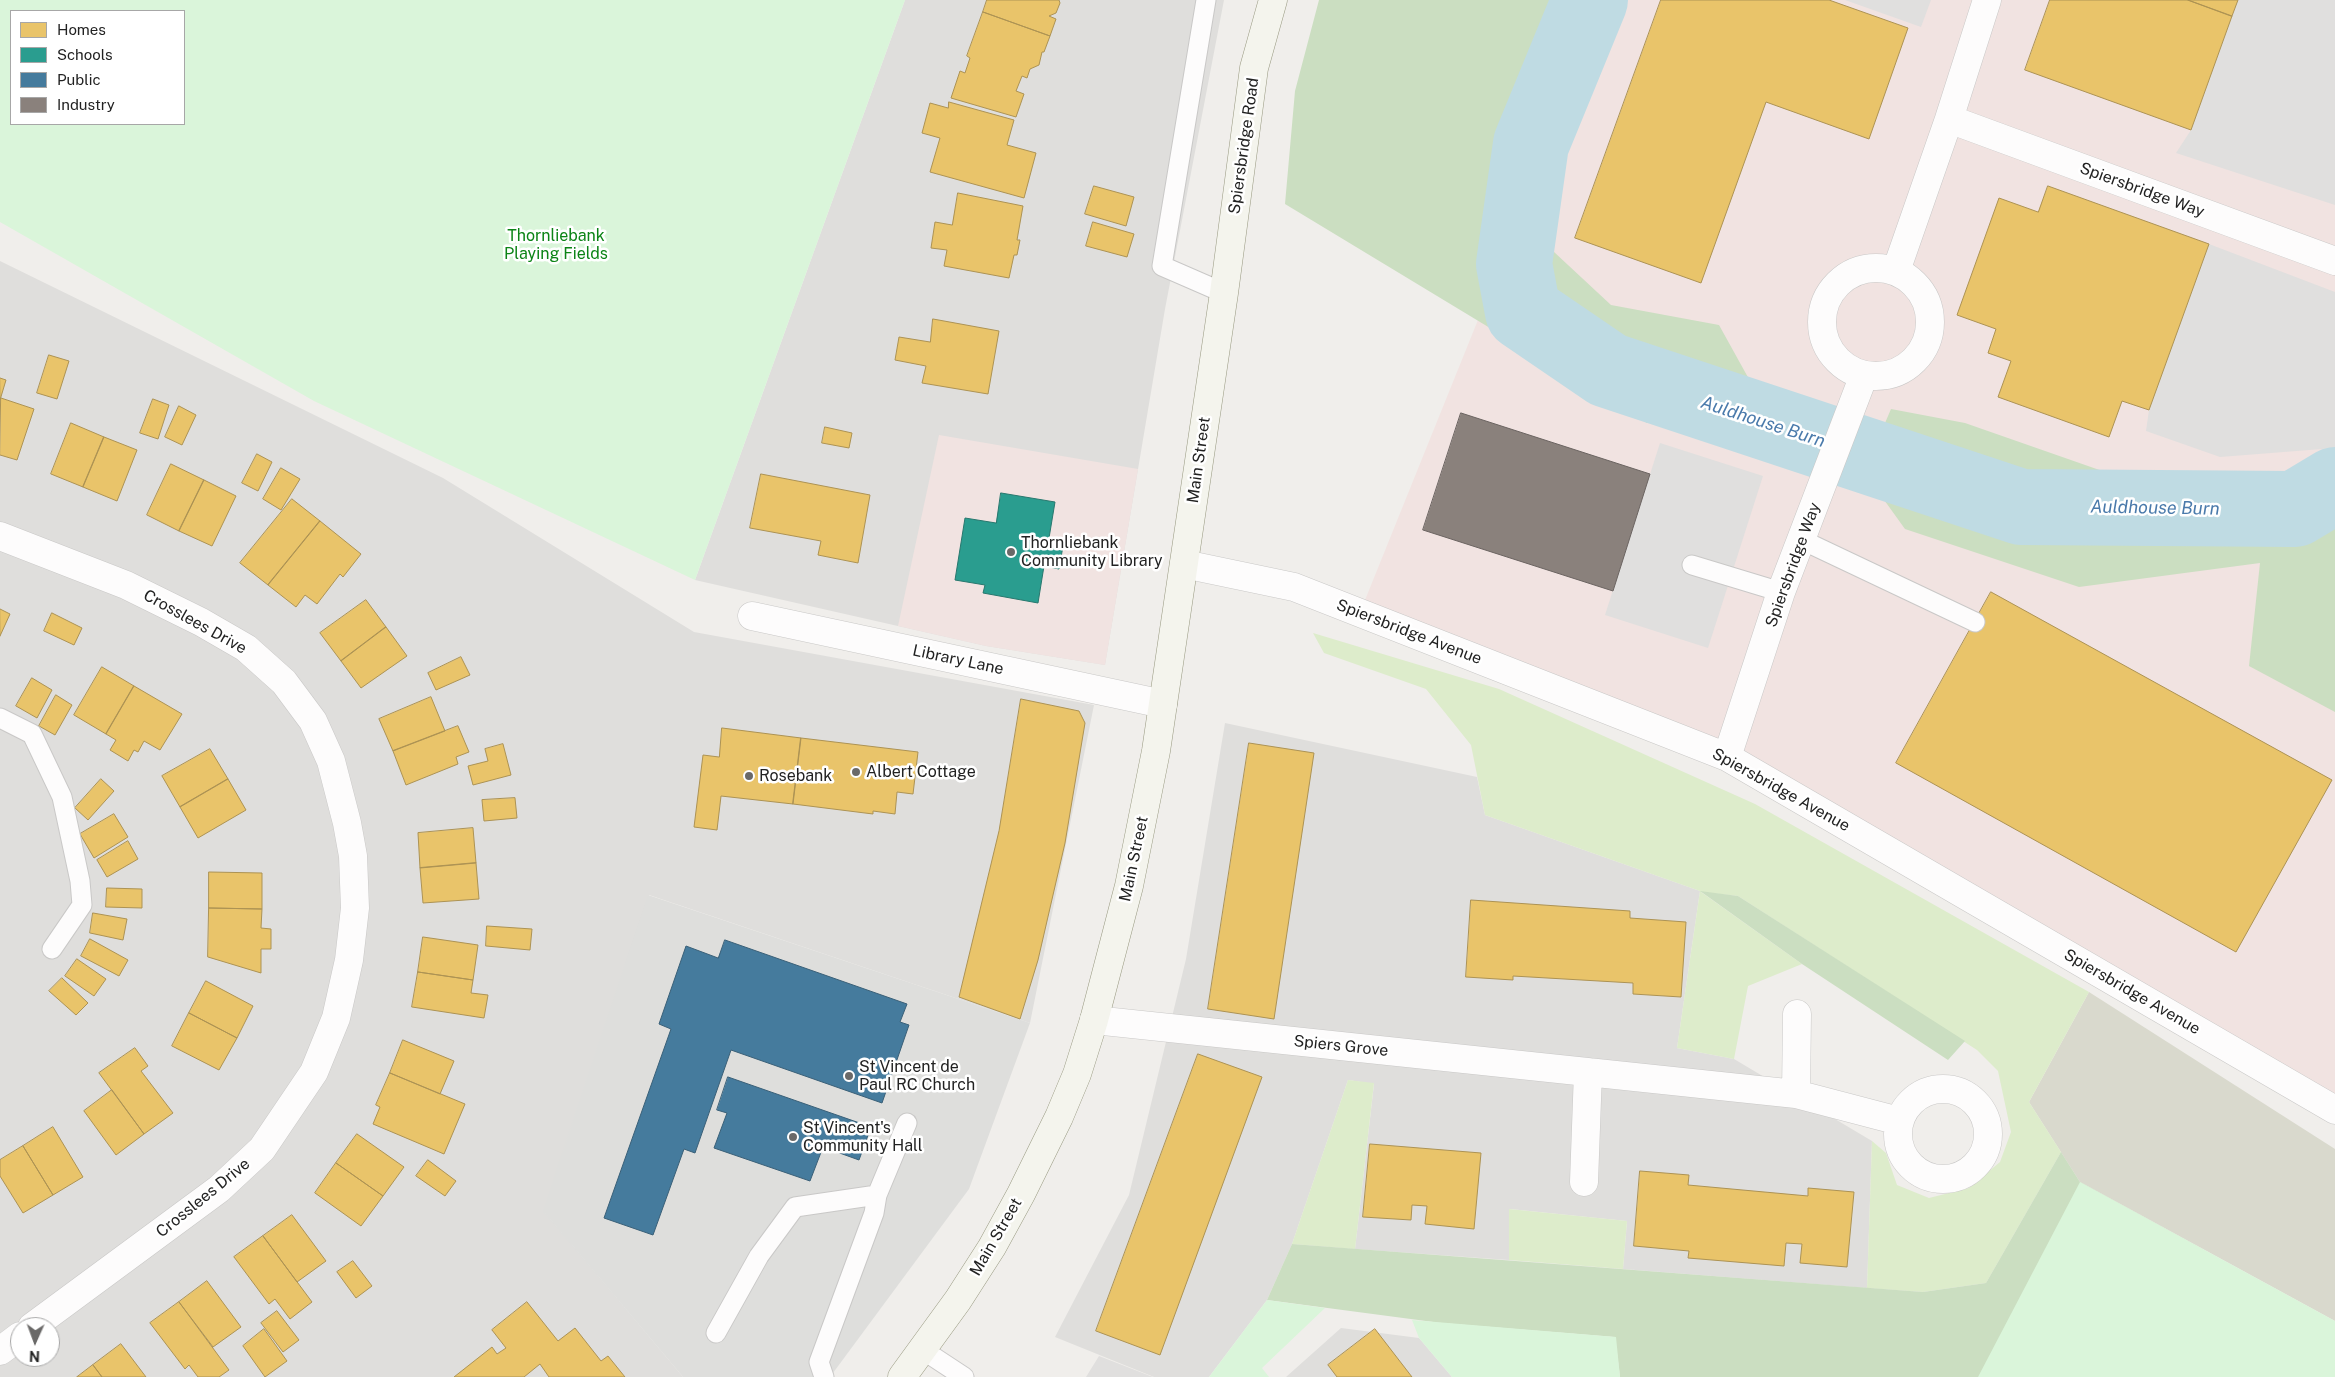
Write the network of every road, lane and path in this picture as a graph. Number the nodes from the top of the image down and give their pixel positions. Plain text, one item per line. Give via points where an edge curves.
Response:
1 (1206, 0) edge
2 (1273, 0) edge
3 (1987, 0) edge
4 (1949, 119) junction
5 (2335, 261) edge
6 (1896, 271) junction
7 (1224, 293) junction
8 (1864, 375) junction
9 (0, 536) edge
10 (1802, 540) junction
11 (1184, 564) junction
12 (1692, 565) dead end
13 (1781, 592) junction
14 (752, 616) dead end
15 (1974, 622) dead end
16 (1163, 704) junction
17 (0, 718) edge
18 (1727, 756) junction
19 (52, 948) dead end
20 (1797, 1014) dead end
21 (1094, 1020) junction
22 (1588, 1072) junction
23 (1796, 1094) junction
24 (2335, 1110) edge
25 (1899, 1121) dead end
26 (907, 1123) dead end
27 (1584, 1182) dead end
28 (877, 1195) junction
29 (46, 1317) edge
30 (716, 1333) dead end
31 (922, 1350) junction
32 (824, 1377) edge
33 (902, 1377) edge
34 (964, 1377) edge

1 - 7 lane via 1162,266
2 - 7 main road, Spiersbridge Road via 1254,68
3 - 4 street
4 - 5 street, Spiersbridge Way
4 - 6 street
6 - 8 street via 1912,281 1923,295 1930,311 1930,330 1925,346 1914,361 1899,371 1882,376
6 - 8 street via 1879,267 1844,277 1823,306 1821,324 1824,341 1834,357 1848,369
7 - 11 main road, Main Street
8 - 10 street, Spiersbridge Way
9 - 29 street, Crosslees Drive via 126,585 202,622 246,648 284,682 313,720 331,761 353,856 355,908 349,960 336,1018 314,1072 262,1149 219,1189
10 - 13 street, Spiersbridge Way
10 - 15 lane
11 - 16 main road, Main Street
11 - 18 street, Spiersbridge Avenue via 1294,587
12 - 13 lane
13 - 18 street, Spiersbridge Way
14 - 16 street, Library Lane
16 - 21 main road, Main Street via 1129,886
17 - 19 lane via 32,734 62,797 82,905
18 - 24 street, Spiersbridge Avenue
20 - 23 street
21 - 22 street, Spiers Grove
21 - 31 main road, Main Street via 1059,1117 1021,1194 988,1255
22 - 23 street, Spiers Grove
22 - 27 street
23 - 25 street, Spiers Grove
26 - 28 lane
28 - 30 lane via 795,1207 759,1256
28 - 32 lane via 874,1213 820,1362
31 - 33 main road, Main Street
31 - 34 lane

